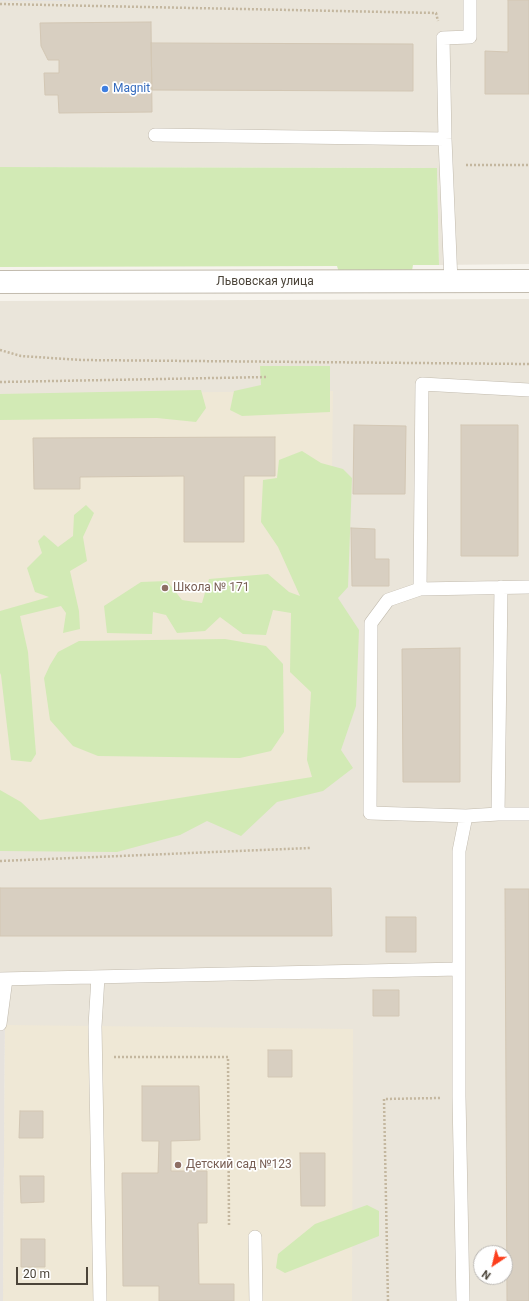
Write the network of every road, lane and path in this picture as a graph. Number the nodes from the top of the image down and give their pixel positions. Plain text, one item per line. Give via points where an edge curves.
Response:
1 (470, 0) edge
2 (0, 4) edge
3 (443, 38) junction
4 (155, 135) dead end
5 (445, 139) junction
6 (446, 165) junction
7 (529, 165) edge
8 (529, 281) edge
9 (0, 282) edge
10 (450, 282) junction
11 (0, 350) edge
12 (529, 364) edge
13 (268, 377) dead end
14 (0, 382) edge
15 (529, 390) edge
16 (501, 587) junction
17 (529, 587) edge
18 (420, 589) junction
19 (498, 814) junction
20 (529, 814) edge
21 (466, 816) junction
22 (310, 848) dead end
23 (0, 861) edge
24 (459, 968) junction
25 (98, 977) junction
26 (3, 979) edge
27 (0, 1024) edge
28 (96, 1057) junction
29 (459, 1097) junction
30 (229, 1226) dead end
31 (255, 1237) dead end
32 (100, 1301) edge
33 (256, 1301) edge
34 (388, 1301) edge
35 (463, 1301) edge

1 - 3 lane via 470,37
2 - 3 path via 436,13
3 - 5 lane
4 - 5 lane
5 - 6 lane
6 - 7 path
6 - 10 lane
8 - 10 street, Львовская улица
9 - 10 street, Львовская улица
11 - 12 path via 21,356 81,360
13 - 14 path
15 - 18 lane via 422,384
16 - 17 lane
16 - 18 lane
16 - 19 lane
18 - 21 lane via 388,600 371,623 370,813
19 - 20 lane
19 - 21 lane
21 - 24 lane via 459,851
22 - 23 path
24 - 25 lane
24 - 29 lane
25 - 26 lane
25 - 28 lane
26 - 27 lane
28 - 30 path via 228,1057
28 - 32 lane
29 - 34 path via 384,1099
29 - 35 lane
31 - 33 lane

